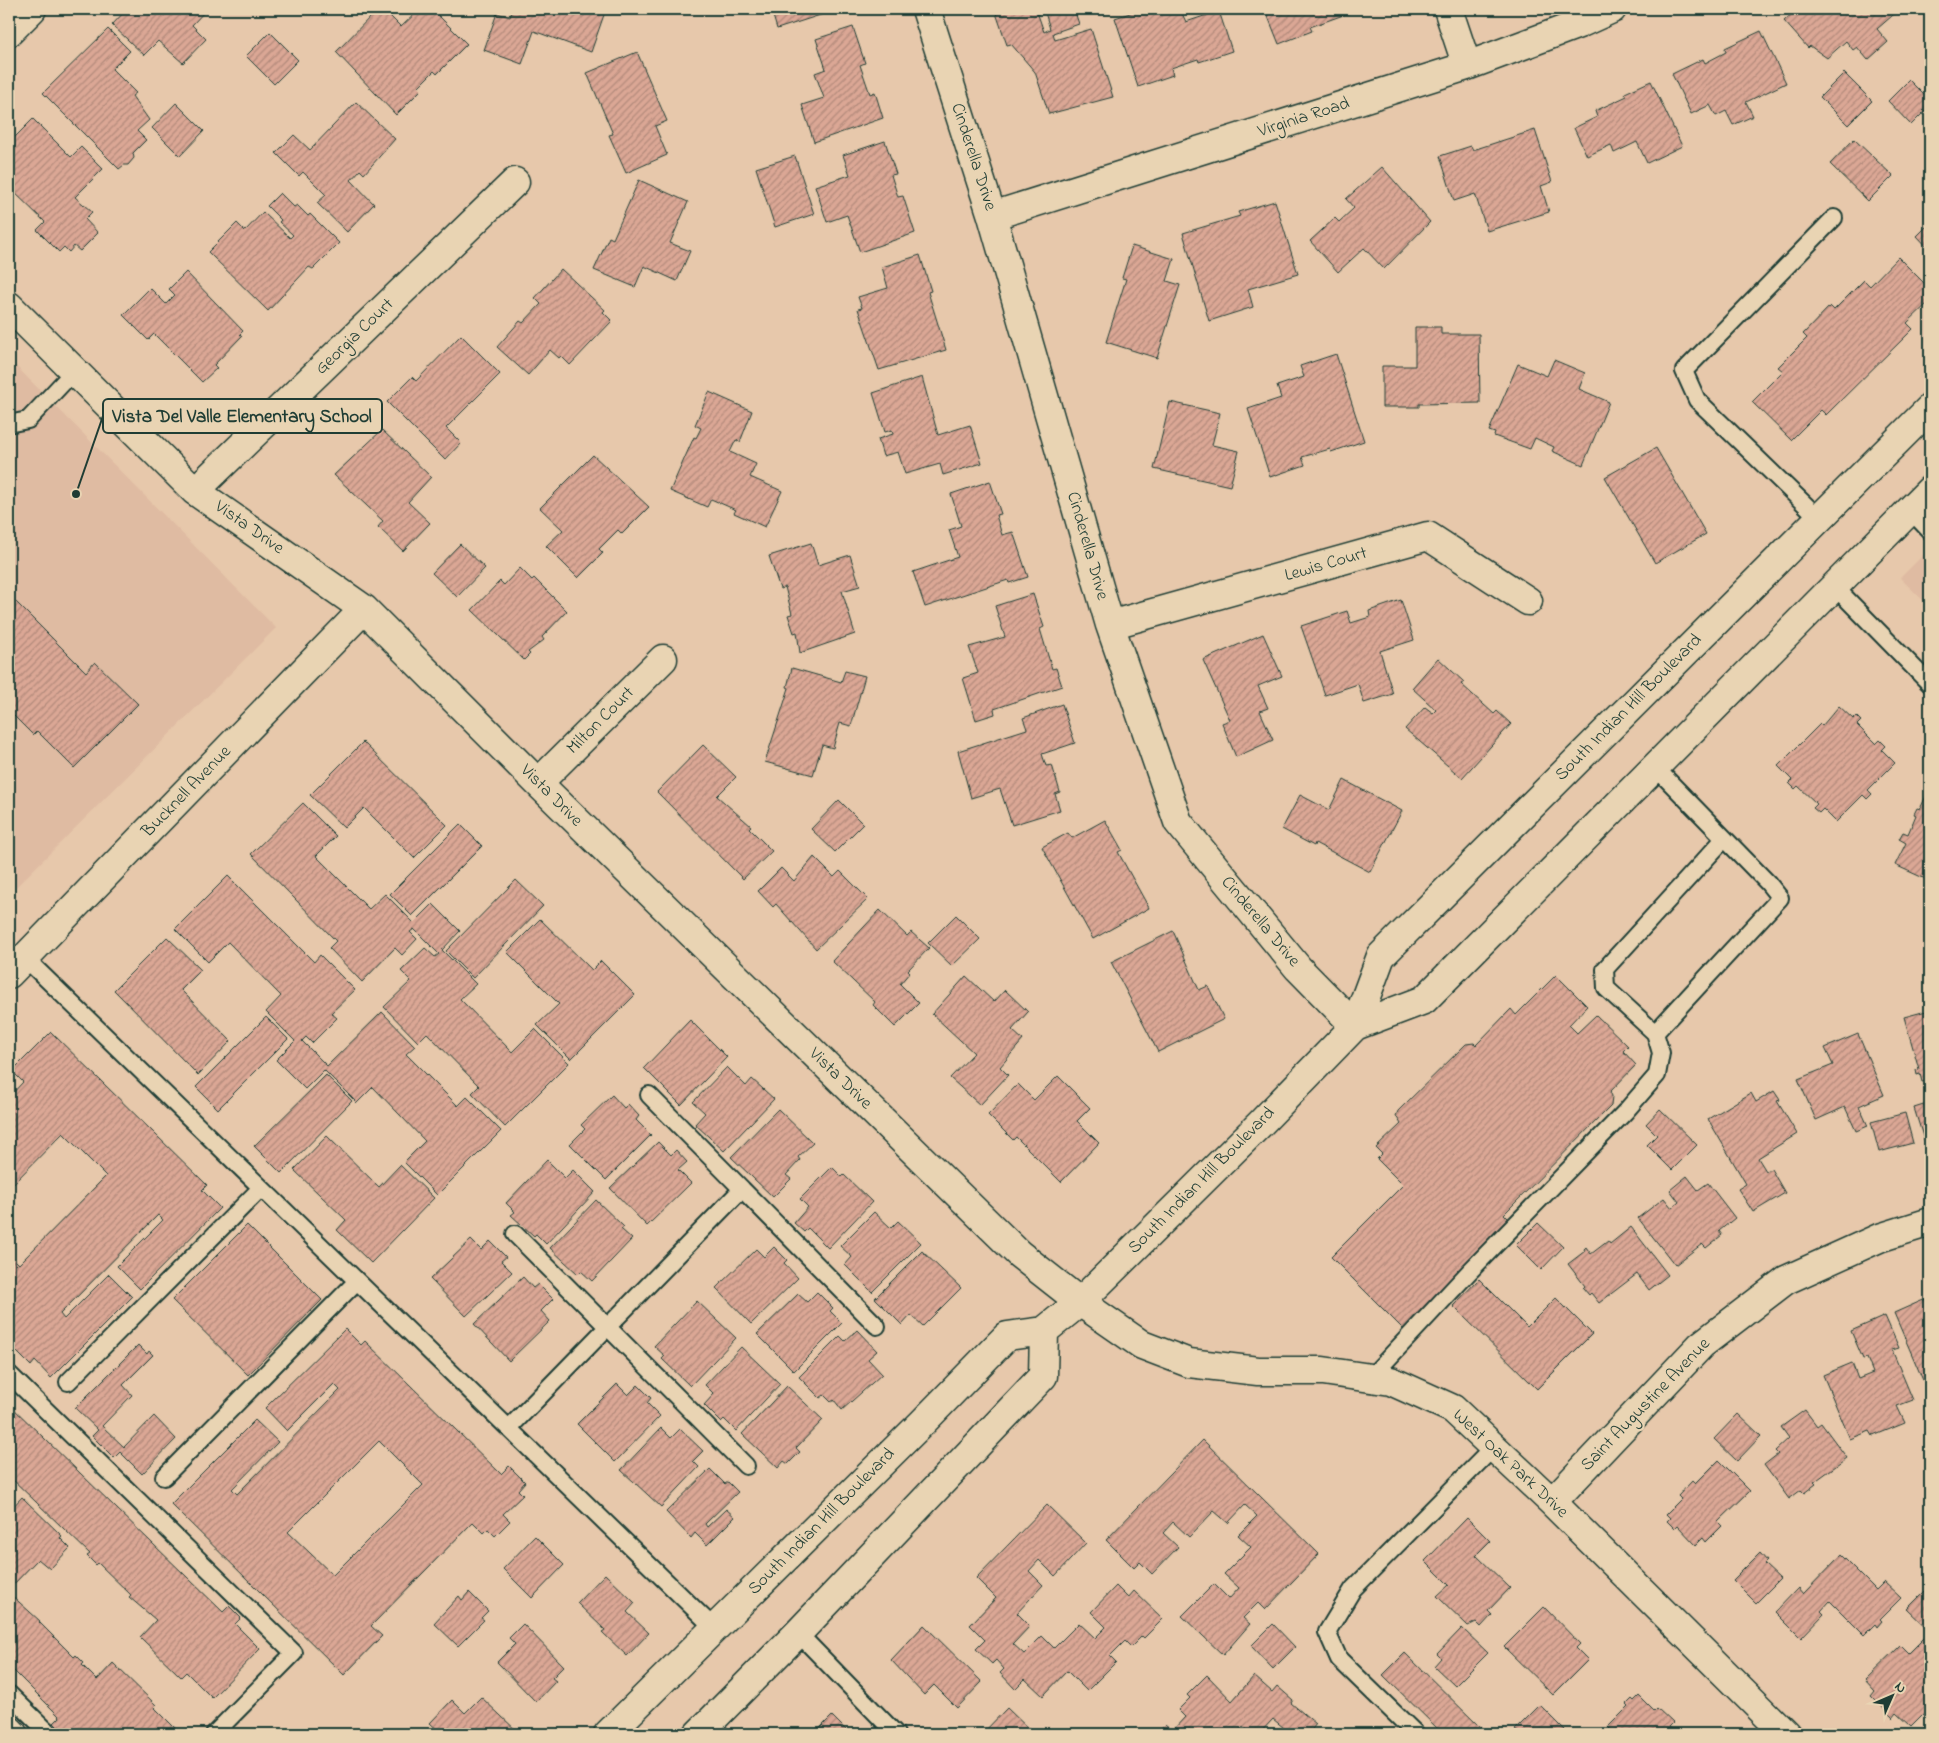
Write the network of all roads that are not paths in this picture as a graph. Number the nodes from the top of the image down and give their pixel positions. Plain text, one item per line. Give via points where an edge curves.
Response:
1 (32, 9) edge
2 (926, 9) edge
3 (1448, 9) edge
4 (1612, 9) edge
5 (9, 32) edge
6 (1467, 66) junction
7 (515, 182) dead end
8 (992, 216) junction
9 (1834, 218) dead end
10 (9, 306) edge
11 (74, 371) junction
12 (1930, 408) edge
13 (9, 421) edge
14 (1930, 490) edge
15 (195, 491) junction
16 (1910, 510) junction
17 (1819, 518) junction
18 (1930, 531) edge
19 (1834, 586) junction
20 (1528, 601) dead end
21 (364, 609) junction
22 (1110, 625) junction
23 (663, 659) dead end
24 (1930, 684) edge
25 (1655, 767) junction
26 (538, 783) junction
27 (1724, 839) junction
28 (17, 966) edge
29 (1355, 1026) junction
30 (1655, 1033) junction
31 (649, 1095) dead end
32 (261, 1188) junction
33 (742, 1189) junction
34 (1930, 1222) edge
35 (516, 1234) dead end
36 (357, 1281) junction
37 (1080, 1302) junction
38 (877, 1326) dead end
39 (608, 1327) junction
40 (1044, 1331) junction
41 (9, 1374) edge
42 (1370, 1378) junction
43 (68, 1382) dead end
44 (508, 1428) junction
45 (1494, 1447) junction
46 (746, 1466) dead end
47 (164, 1477) dead end
48 (1552, 1502) junction
49 (714, 1628) junction
50 (798, 1633) junction
51 (9, 1694) edge
52 (9, 1730) edge
53 (13, 1734) edge
54 (50, 1734) edge
55 (214, 1734) edge
56 (608, 1734) edge
57 (698, 1734) edge
58 (896, 1734) edge
59 (1416, 1734) edge
60 (1786, 1734) edge

1 - 5 street
2 - 8 street, Cinderella Drive
3 - 6 street
4 - 6 street, Virginia Road
6 - 8 street, Virginia Road
7 - 15 street, Georgia Court
8 - 22 street, Cinderella Drive
9 - 17 lane via 1684,371 1697,400
10 - 11 street, Vista Drive
11 - 13 lane via 28,420
11 - 15 street, Vista Drive
12 - 17 street, South Indian Hill Boulevard
14 - 16 street, South Indian Hill Boulevard
15 - 21 street, Vista Drive
16 - 18 lane
16 - 19 street, South Indian Hill Boulevard
17 - 29 street, South Indian Hill Boulevard via 1381,956
19 - 24 lane
19 - 25 street, South Indian Hill Boulevard
20 - 22 street, Lewis Court via 1428,536
21 - 26 street, Vista Drive
21 - 28 street, Bucknell Avenue
22 - 29 street, Cinderella Drive via 1178,822 1298,968
23 - 26 street, Milton Court
25 - 27 lane
25 - 29 street, South Indian Hill Boulevard via 1424,1000
26 - 37 street, Vista Drive via 1019,1254
27 - 30 lane via 1605,968 1606,988
27 - 30 lane via 1780,898
28 - 32 lane
29 - 37 street, South Indian Hill Boulevard
30 - 42 lane via 1661,1054 1657,1075
31 - 33 lane
32 - 36 lane
32 - 43 lane
33 - 38 lane
33 - 39 lane
34 - 48 street, Saint Augustine Avenue via 1879,1238 1786,1280 1701,1345
35 - 39 lane
36 - 44 lane
36 - 47 lane
37 - 40 street, South Indian Hill Boulevard
37 - 42 street, West Oak Park Drive via 1142,1345 1189,1363 1258,1371 1323,1370
39 - 44 lane
39 - 46 lane
40 - 49 street, South Indian Hill Boulevard via 1007,1336
40 - 50 street via 1043,1376
41 - 55 lane via 294,1653
42 - 45 street, West Oak Park Drive via 1391,1381 1453,1408
44 - 49 lane
45 - 48 street, West Oak Park Drive
45 - 59 lane via 1353,1589 1327,1632 1339,1658
48 - 60 street, West Oak Park Drive
49 - 56 street, South Indian Hill Boulevard
50 - 57 street
50 - 58 lane
51 - 54 lane
52 - 53 street

